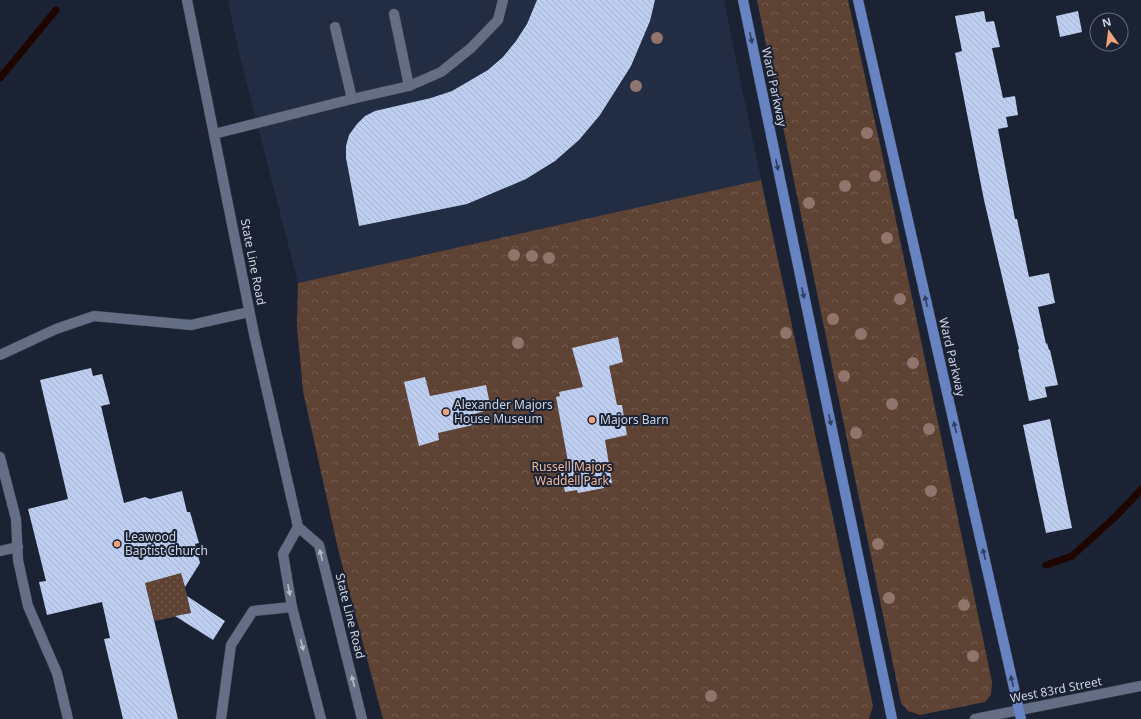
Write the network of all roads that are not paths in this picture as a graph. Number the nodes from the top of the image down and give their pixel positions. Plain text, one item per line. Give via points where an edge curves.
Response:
1 (187, 0) edge
2 (503, 0) edge
3 (743, 0) edge
4 (858, 0) edge
5 (394, 14) dead end
6 (335, 27) dead end
7 (409, 86) junction
8 (352, 98) junction
9 (214, 134) junction
10 (249, 312) junction
11 (0, 355) edge
12 (0, 457) edge
13 (298, 528) junction
14 (18, 547) junction
15 (0, 551) edge
16 (292, 607) junction
17 (1141, 686) edge
18 (1020, 715) edge
19 (68, 719) edge
20 (221, 719) edge
21 (321, 719) edge
22 (362, 719) edge
23 (892, 719) edge
24 (975, 719) edge

1 - 9 main road, State Line Road
2 - 7 main road via 498,20 471,48 441,72
3 -> 23 main road, Ward Parkway
18 -> 4 main road, Ward Parkway
5 - 7 main road
6 - 8 main road
7 - 8 main road
8 - 9 main road
9 - 10 main road, State Line Road
10 - 11 main road via 191,325 94,316 56,329
10 - 13 main road, State Line Road
12 - 14 main road via 16,519
13 -> 16 main road via 282,554
22 -> 13 main road, State Line Road via 318,546
14 - 15 main road
14 - 19 main road via 18,560 28,606 57,673
16 - 20 main road via 253,611 231,645
16 -> 21 main road
17 - 18 main road, West 83rd Street
18 - 24 main road, West 83rd Street

